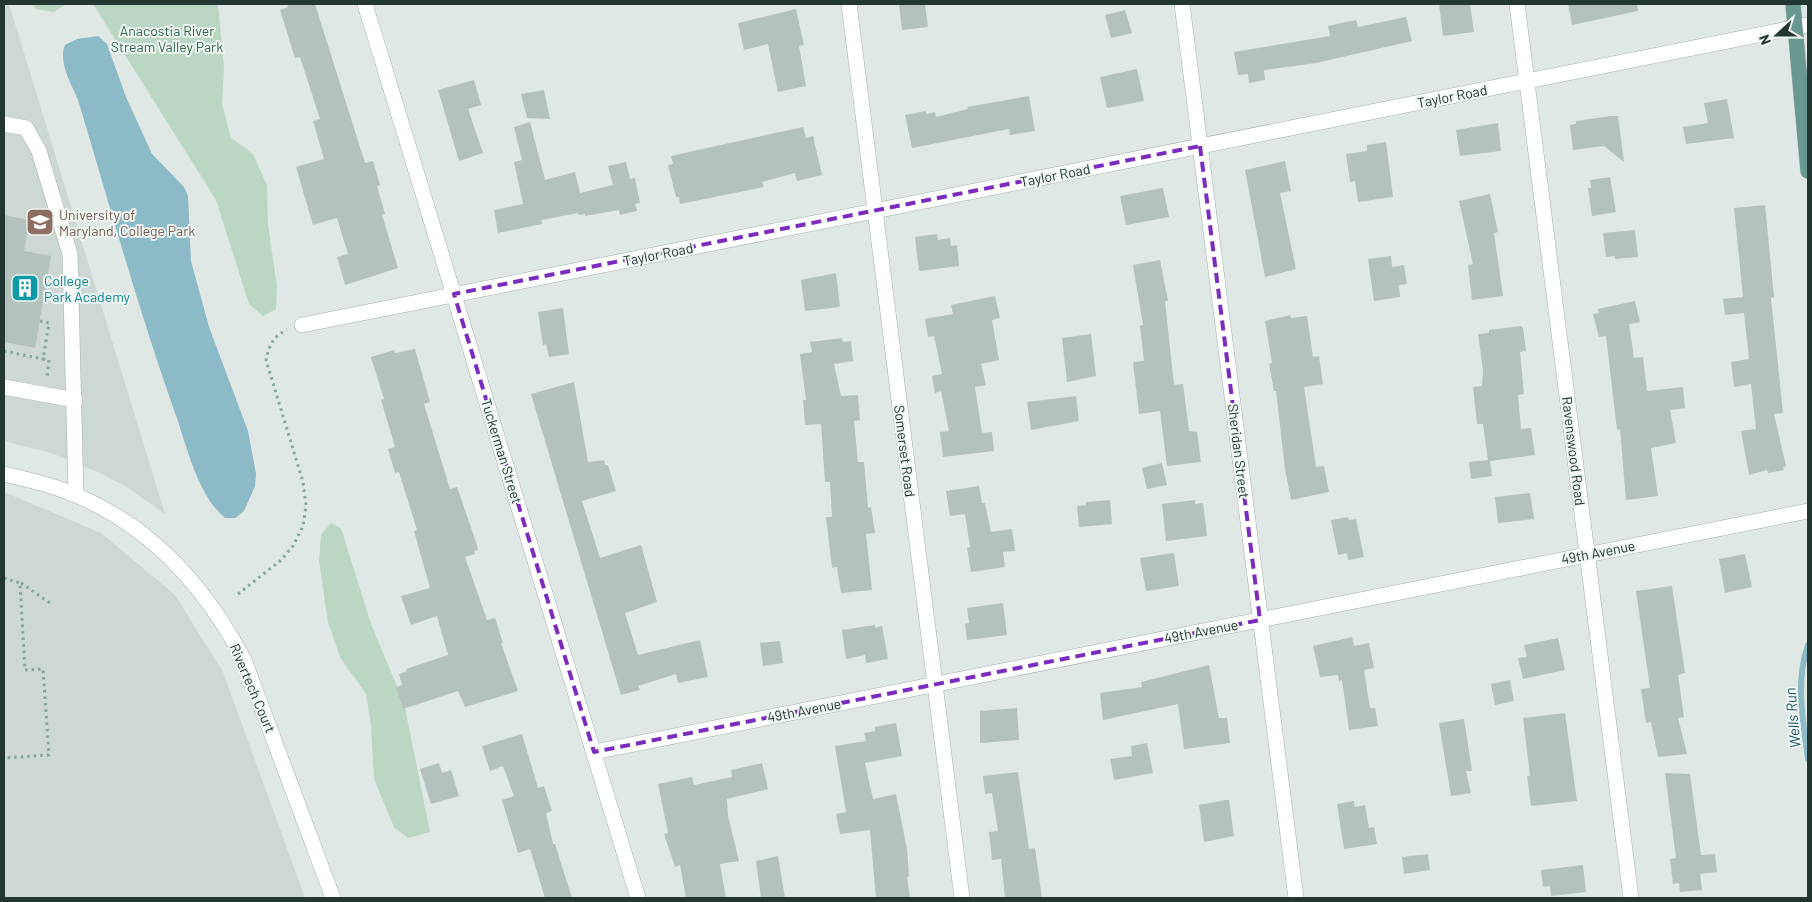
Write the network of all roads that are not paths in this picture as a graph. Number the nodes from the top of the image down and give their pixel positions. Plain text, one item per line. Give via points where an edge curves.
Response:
1 (365, 4) edge
2 (848, 4) edge
3 (1182, 4) edge
4 (1517, 4) edge
5 (1793, 4) edge
6 (1802, 27) edge
7 (1527, 81) junction
8 (4, 124) edge
9 (1200, 146) junction
10 (1808, 172) edge
11 (875, 211) junction
12 (454, 294) junction
13 (302, 325) road end
14 (4, 387) edge
15 (75, 400) junction
16 (4, 474) edge
17 (76, 495) junction
18 (1808, 511) edge
19 (1587, 554) junction
20 (1260, 620) junction
21 (935, 684) junction
22 (594, 752) junction
23 (333, 898) edge
24 (638, 898) edge
25 (962, 898) edge
26 (1296, 898) edge
27 (1631, 898) edge

1 - 12 street, Tuckerman Street
2 - 11 street, Somerset Road
3 - 9 street, Sheridan Street
4 - 7 street, Ravenswood Road
5 - 6 main road
6 - 7 street, Taylor Road
6 - 10 main road
7 - 9 street, Taylor Road
7 - 19 street, Ravenswood Road
8 - 15 street via 26,128 39,151 70,254
9 - 11 street, Taylor Road
9 - 20 street, Sheridan Street
11 - 12 street, Taylor Road
11 - 21 street, Somerset Road
12 - 13 street, Taylor Road
12 - 22 street, Tuckerman Street
14 - 15 street
15 - 17 street
16 - 17 street, Rivertech Court
17 - 23 street, Rivertech Court via 122,520 162,550 196,584 226,626 244,660
18 - 19 street, 49th Avenue
19 - 20 street, 49th Avenue
19 - 27 street, Ravenswood Road
20 - 21 street, 49th Avenue
20 - 26 street, Sheridan Street
21 - 22 street, 49th Avenue
21 - 25 street, Somerset Road
22 - 24 street, Tuckerman Street

